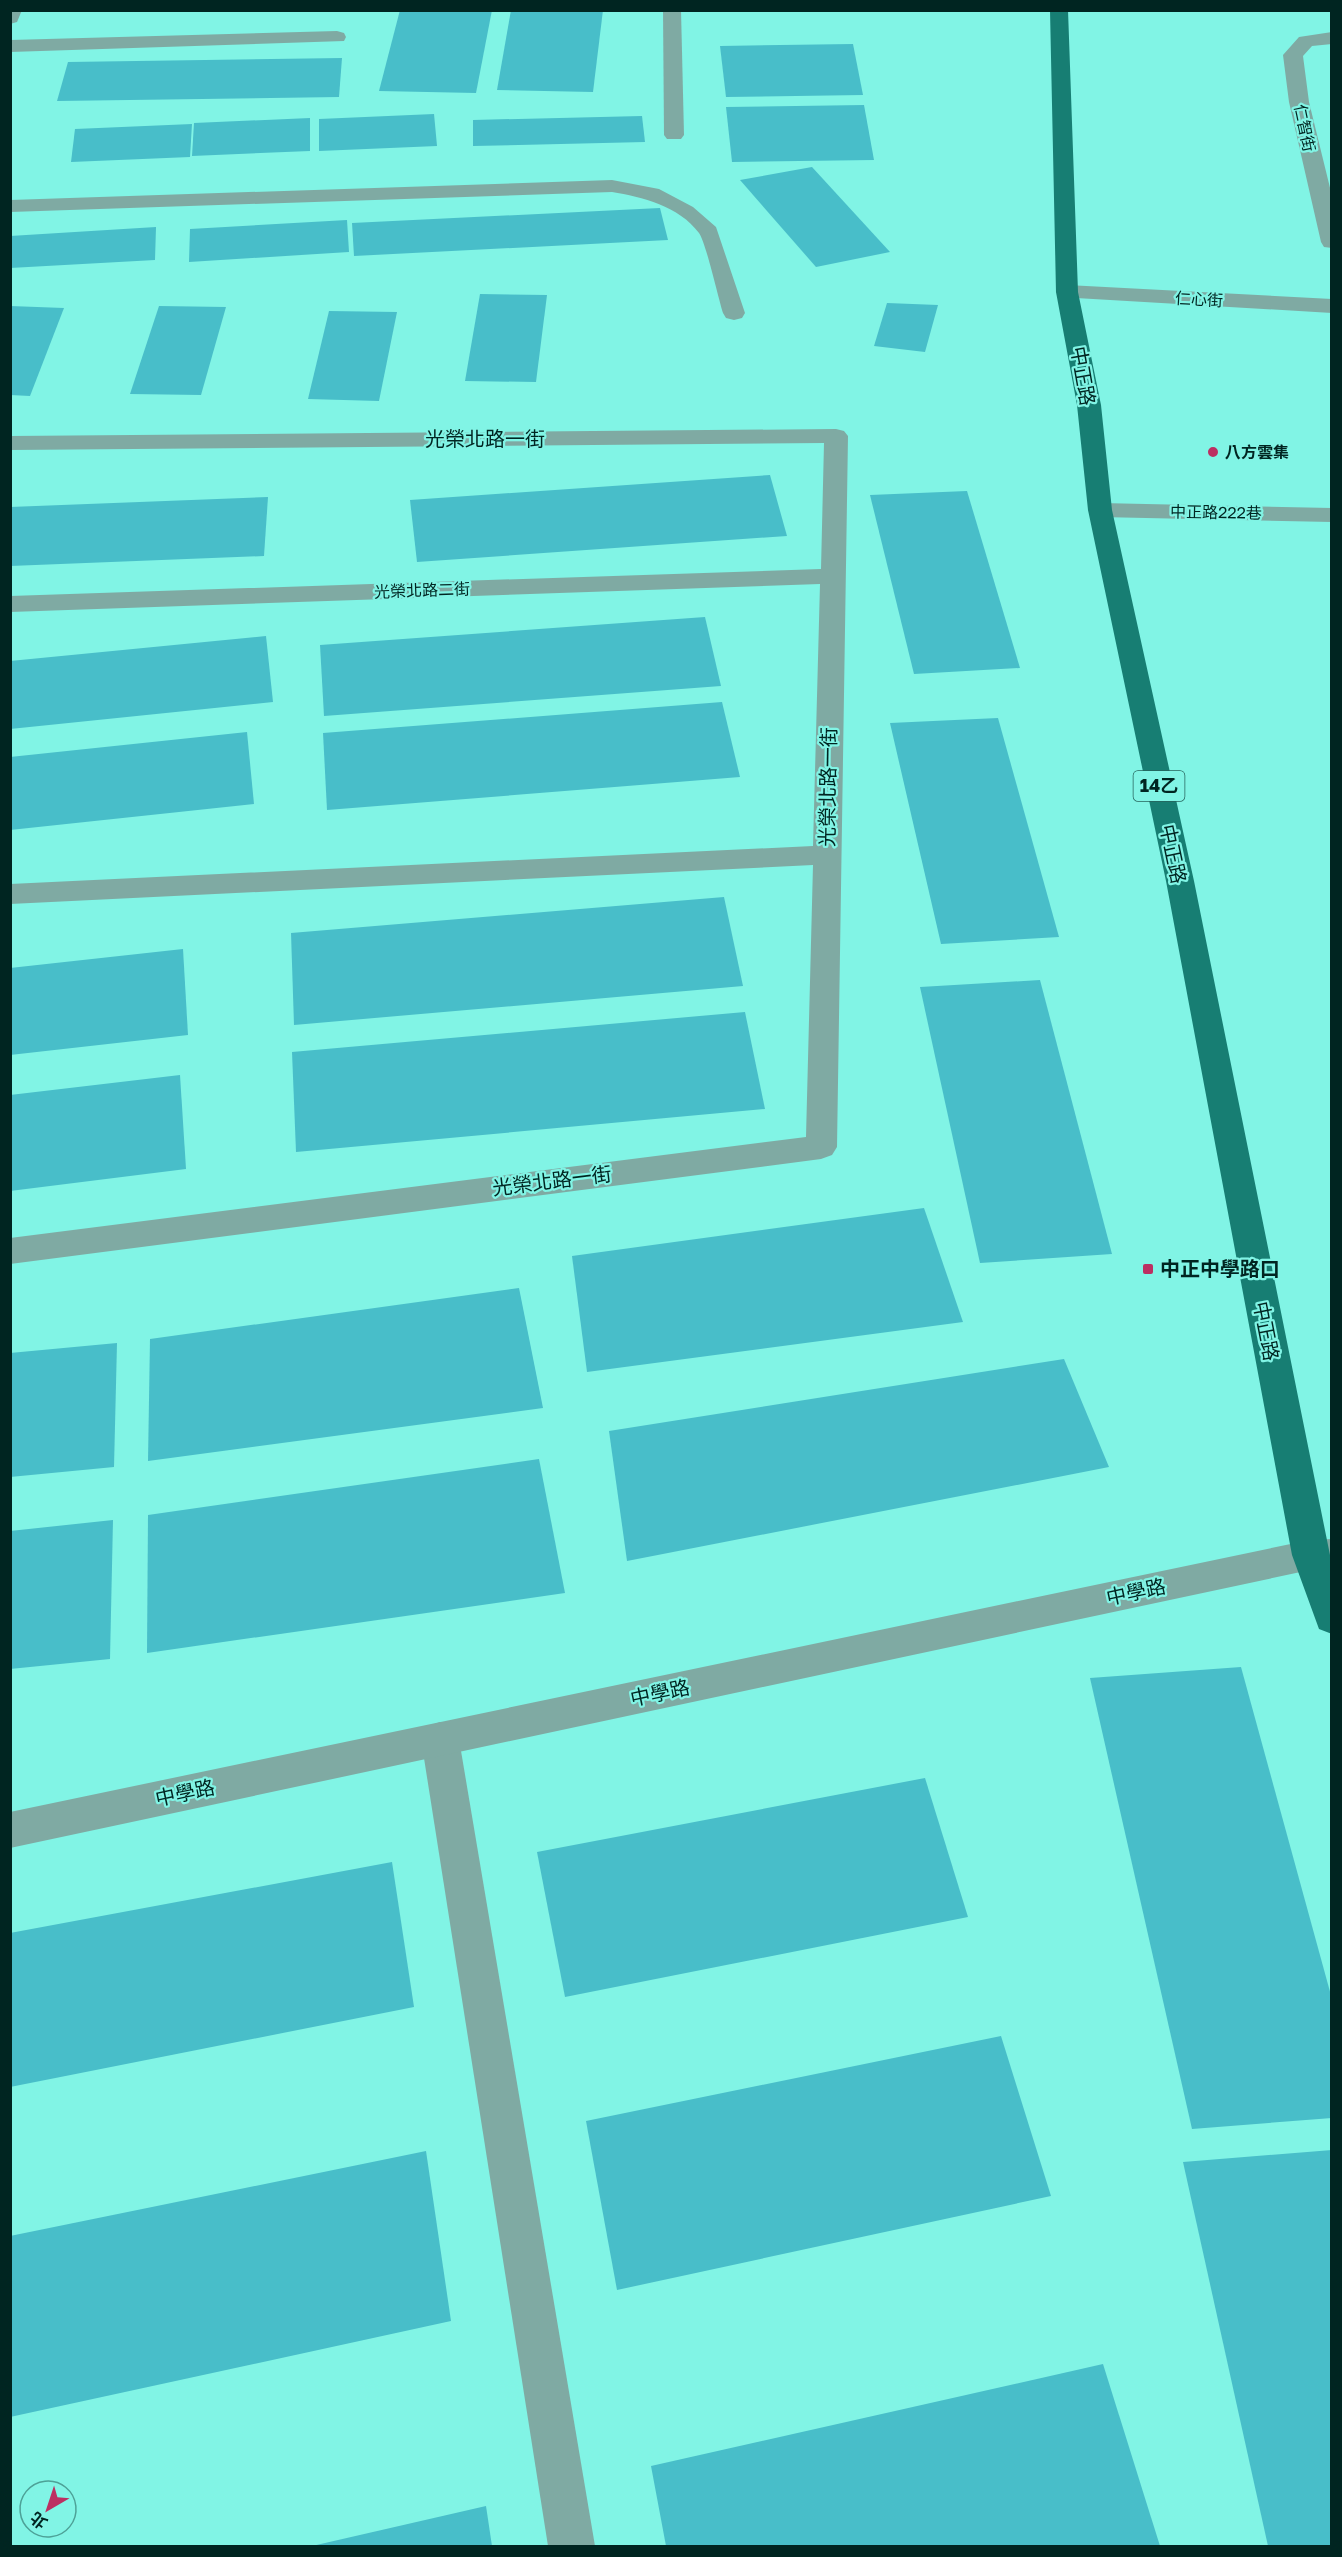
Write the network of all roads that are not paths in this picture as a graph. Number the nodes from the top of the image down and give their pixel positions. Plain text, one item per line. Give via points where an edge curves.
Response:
1 (13, 10) edge
2 (672, 10) edge
3 (1059, 10) edge
4 (10, 18) edge
5 (337, 37) dead end
6 (1332, 38) edge
7 (10, 46) edge
8 (674, 135) dead end
9 (10, 206) edge
10 (1332, 242) edge
11 (1067, 292) junction
12 (1332, 306) edge
13 (734, 313) dead end
14 (10, 442) edge
15 (1100, 510) junction
16 (1332, 514) edge
17 (833, 576) junction
18 (10, 604) edge
19 (827, 855) junction
20 (10, 894) edge
21 (10, 1251) edge
22 (1321, 1555) edge
23 (1332, 1618) edge
24 (440, 1739) junction
25 (10, 1830) edge
26 (572, 2547) edge

1 - 4 street
2 - 8 street
3 - 11 main road, 中正路 / 14乙
5 - 7 street
6 - 10 street, 仁智街 via 1306,41 1293,55 1299,102
9 - 13 street via 612,186 652,194 686,210 709,231
11 - 12 street, 仁心街
11 - 15 main road, 中正路 / 14乙 via 1089,405
14 - 17 street, 光榮北路一街 via 836,436
15 - 16 street, 中正路222巷
15 - 22 main road, 中正路 / 14乙
17 - 18 street, 光榮北路二街
17 - 19 street, 光榮北路一街
19 - 20 street
19 - 21 street, 光榮北路一街 via 821,1146
22 - 23 main road, 中正路 / 14乙
22 - 24 street, 中學路
24 - 25 street, 中學路
24 - 26 street

